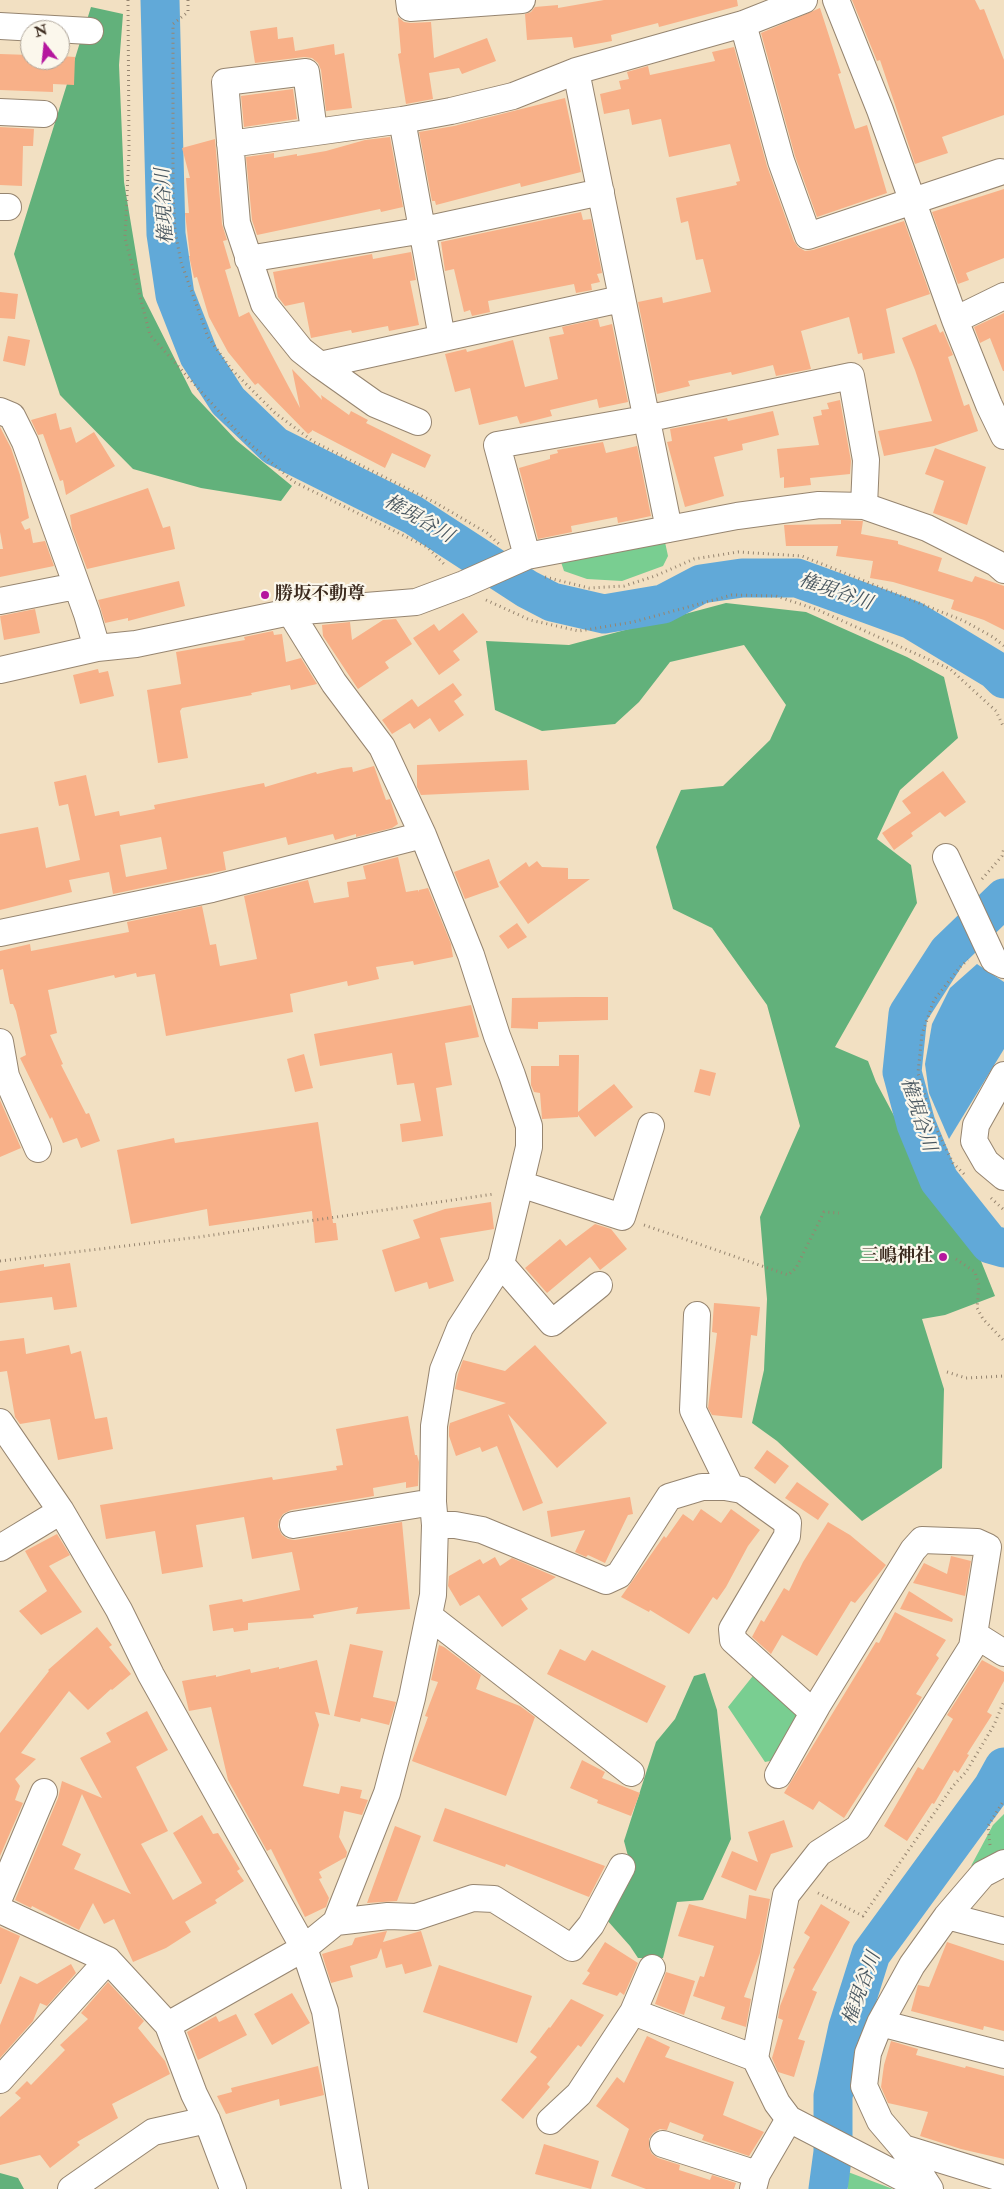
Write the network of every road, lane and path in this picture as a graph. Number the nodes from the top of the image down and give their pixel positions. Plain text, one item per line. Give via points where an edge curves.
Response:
1 (128, 0) edge
2 (409, 0) edge
3 (522, 0) edge
4 (804, 0) edge
5 (836, 0) edge
6 (743, 24) junction
7 (0, 26) edge
8 (90, 30) dead end
9 (576, 71) junction
10 (0, 112) edge
11 (44, 114) dead end
12 (402, 120) junction
13 (314, 131) junction
14 (230, 144) junction
15 (1000, 172) dead end
16 (600, 192) junction
17 (912, 202) junction
18 (424, 230) junction
19 (248, 259) junction
20 (1004, 296) edge
21 (621, 299) junction
22 (955, 320) junction
23 (442, 338) junction
24 (320, 366) junction
25 (0, 411) edge
26 (646, 419) junction
27 (418, 422) dead end
28 (1004, 436) edge
29 (864, 506) junction
30 (670, 529) junction
31 (520, 560) junction
32 (1004, 570) edge
33 (464, 584) junction
34 (76, 586) junction
35 (0, 601) edge
36 (290, 612) junction
37 (1004, 646) edge
38 (96, 648) junction
39 (0, 670) edge
40 (1004, 728) edge
41 (423, 834) junction
42 (1004, 848) edge
43 (946, 857) dead end
44 (965, 898) junction
45 (0, 933) edge
46 (992, 951) edge
47 (0, 1042) edge
48 (1004, 1075) edge
49 (651, 1126) dead end
50 (38, 1149) dead end
51 (967, 1177) dead end
52 (519, 1187) junction
53 (997, 1187) edge
54 (1004, 1210) edge
55 (839, 1213) dead end
56 (622, 1217) junction
57 (956, 1259) dead end
58 (0, 1261) edge
59 (501, 1264) junction
60 (599, 1285) dead end
61 (697, 1315) dead end
62 (1004, 1341) edge
63 (947, 1372) dead end
64 (1004, 1376) edge
65 (0, 1422) edge
66 (731, 1488) junction
67 (61, 1511) junction
68 (434, 1513) junction
69 (293, 1525) dead end
70 (0, 1548) edge
71 (429, 1616) junction
72 (974, 1634) junction
73 (1004, 1653) edge
74 (1004, 1701) edge
75 (817, 1706) junction
76 (631, 1773) dead end
77 (778, 1775) dead end
78 (44, 1792) dead end
79 (1004, 1800) edge
80 (1000, 1865) edge
81 (622, 1867) dead end
82 (797, 1882) junction
83 (0, 1896) edge
84 (0, 1910) edge
85 (947, 1916) junction
86 (336, 1922) junction
87 (1004, 1931) edge
88 (304, 1948) junction
89 (108, 1960) junction
90 (652, 1968) dead end
91 (633, 2012) junction
92 (880, 2023) junction
93 (168, 2025) junction
94 (1004, 2056) edge
95 (755, 2058) junction
96 (3, 2070) edge
97 (207, 2120) junction
98 (550, 2121) dead end
99 (797, 2123) junction
100 (663, 2144) dead end
101 (903, 2148) junction
102 (1004, 2179) edge
103 (755, 2182) edge
104 (71, 2189) edge
105 (233, 2189) edge
106 (355, 2189) edge
107 (924, 2189) edge
108 (930, 2189) edge

1 - 33 path via 129,152 125,238 150,335 242,437 294,482 427,548
2 - 3 street via 410,8
4 - 6 street
5 - 17 street
6 - 9 street
6 - 17 street via 781,161 808,236
7 - 8 street
9 - 12 street via 514,96
9 - 16 street
10 - 11 street
12 - 13 street
12 - 18 street
13 - 14 street
13 - 14 street via 306,72 225,82
14 - 19 street via 237,222
15 - 17 street
16 - 18 street
16 - 21 street
17 - 22 street
18 - 19 street
18 - 23 street
19 - 24 street via 264,304 301,350
20 - 22 street
21 - 23 street
21 - 26 street
22 - 28 street
23 - 24 street
24 - 27 street via 375,404
25 - 34 street via 12,416 25,442
26 - 29 street via 851,376 866,460
26 - 30 street
26 - 31 street via 497,445
29 - 30 street via 819,505
29 - 32 street via 927,528
30 - 31 street
31 - 33 street
31 - 37 path via 552,580 589,588 624,586 694,559 738,552 802,556 964,621
33 - 36 street via 416,602
33 - 40 path via 486,600 530,620 579,631 633,622 732,595 776,596 818,610 950,669 996,712
34 - 35 street
34 - 38 street
36 - 38 street via 136,644
36 - 41 street via 334,683 382,747
38 - 39 street
41 - 45 street via 212,889
41 - 52 street via 471,955 528,1126 529,1147
42 - 44 path via 1002,856
43 - 44 street
44 - 46 street
46 - 51 path via 961,966 934,1000 922,1034 918,1073 933,1122 952,1163
47 - 50 street via 6,1076
48 - 53 street via 976,1125 974,1141
49 - 56 street
52 - 56 street
52 - 58 path via 199,1237
52 - 59 street
53 - 54 path
55 - 56 path via 824,1212 796,1268 788,1275
57 - 62 path via 974,1272 979,1285 977,1308
59 - 60 street via 552,1323
59 - 68 street via 460,1328 443,1370 434,1426
61 - 66 street via 694,1410
63 - 64 path via 966,1378
65 - 67 street
66 - 68 street via 702,1487 669,1497 619,1575 606,1581 482,1530 455,1525
66 - 75 street via 742,1490 788,1523 787,1536 732,1628 733,1640 806,1706
67 - 70 street
67 - 88 street via 119,1610 151,1675
68 - 69 street
68 - 71 street via 433,1595
71 - 76 street
71 - 86 street via 387,1794
72 - 73 street
72 - 75 street via 988,1547 977,1542 922,1540
72 - 82 street via 972,1647 858,1828 819,1853
74 - 82 path via 994,1725 966,1772 863,1916
75 - 77 street
78 - 83 street
79 - 80 path via 988,1826 990,1847
80 - 85 street via 983,1874
81 - 86 street via 591,1925 572,1948 494,1899 473,1898 416,1917 388,1916
82 - 95 street via 786,1895
84 - 89 street
85 - 87 street
85 - 92 street via 912,1965
86 - 88 street
88 - 93 street
88 - 106 street via 325,2011
89 - 93 street
89 - 96 street
90 - 91 street
91 - 95 street
91 - 98 street via 579,2094
92 - 94 street
92 - 101 street via 868,2053 864,2086 880,2121
93 - 97 street
95 - 99 street via 777,2103
97 - 104 street via 153,2132
97 - 105 street
99 - 103 street
99 - 107 street
100 - 103 street
101 - 102 street
101 - 108 street

